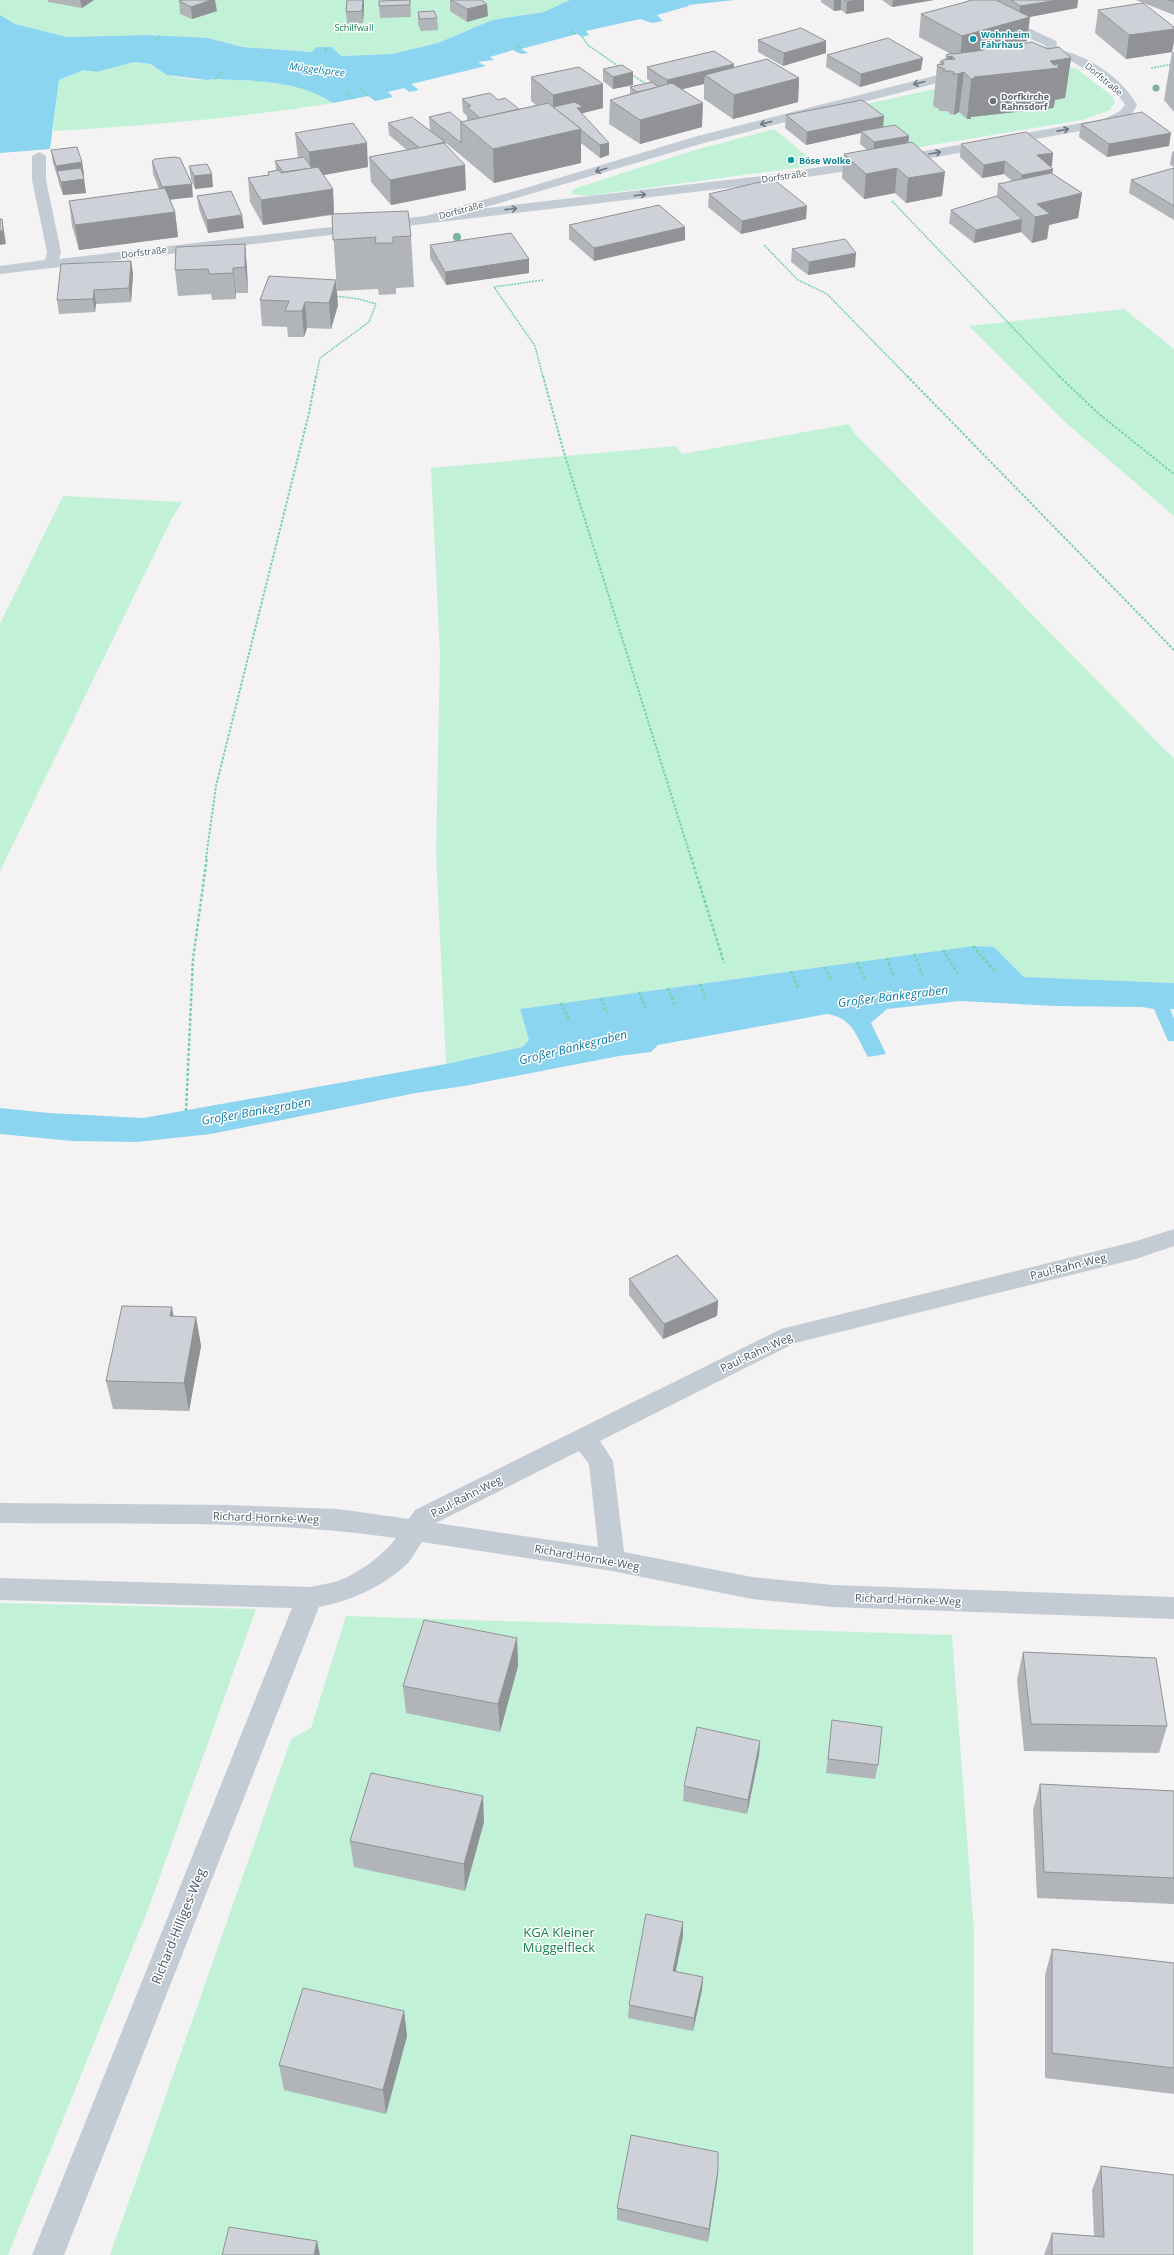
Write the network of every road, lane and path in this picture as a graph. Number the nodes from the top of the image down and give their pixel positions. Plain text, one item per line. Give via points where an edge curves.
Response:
1 (973, 0) edge
2 (571, 31) dead end
3 (576, 34) dead end
4 (160, 35) dead end
5 (582, 37) dead end
6 (156, 40) dead end
7 (516, 45) dead end
8 (327, 47) dead end
9 (522, 48) dead end
10 (1052, 48) junction
11 (325, 53) dead end
12 (1024, 57) edge
13 (980, 68) edge
14 (224, 70) dead end
15 (626, 71) edge
16 (632, 75) dead end
17 (215, 79) dead end
18 (359, 88) dead end
19 (651, 88) edge
20 (348, 92) dead end
21 (368, 96) dead end
22 (354, 99) dead end
23 (39, 156) dead end
24 (892, 201) dead end
25 (430, 218) junction
26 (764, 245) dead end
27 (51, 263) junction
28 (0, 270) edge
29 (543, 280) dead end
30 (330, 296) edge
31 (1174, 474) edge
32 (1174, 650) edge
33 (973, 946) dead end
34 (943, 950) dead end
35 (914, 954) dead end
36 (887, 958) dead end
37 (857, 962) dead end
38 (724, 963) dead end
39 (825, 967) dead end
40 (791, 972) dead end
41 (996, 973) dead end
42 (958, 974) dead end
43 (923, 976) dead end
44 (894, 978) dead end
45 (831, 979) dead end
46 (864, 979) dead end
47 (700, 984) dead end
48 (668, 988) dead end
49 (798, 988) dead end
50 (639, 992) dead end
51 (601, 998) dead end
52 (706, 998) dead end
53 (561, 1003) dead end
54 (674, 1004) dead end
55 (646, 1008) dead end
56 (607, 1013) dead end
57 (569, 1020) dead end
58 (186, 1111) dead end
59 (1174, 1237) edge
60 (582, 1437) junction
61 (0, 1513) edge
62 (415, 1530) junction
63 (612, 1560) junction
64 (0, 1589) edge
65 (310, 1598) junction
66 (1174, 1608) edge
67 (48, 2255) edge

1 - 10 street via 995,17
2 - 3 path
4 - 6 path
5 - 15 path via 588,45
7 - 9 path
8 - 11 path
10 - 12 street, Dorfstraße
25 -> 10 street, Dorfstraße via 582,202 817,172 1066,130 1108,122 1125,114 1131,105 1127,98 1085,62
13 -> 25 street, Dorfstraße via 700,140 524,193
14 - 17 path
16 - 19 path
18 - 21 path
20 - 22 path
23 - 27 street via 39,180 54,252
24 - 31 path via 1099,414
25 - 27 street, Dorfstraße
26 - 32 path via 798,280 827,294
27 - 28 street, Dorfstraße
29 - 38 path via 494,287 535,346 565,456
30 - 58 path via 359,299 376,304 369,322 320,358 309,412 218,778 193,960
33 - 41 path
34 - 42 path
35 - 43 path
36 - 44 path
37 - 46 path
39 - 45 path
40 - 49 path
47 - 52 path
48 - 54 path
50 - 55 path
51 - 56 path
53 - 57 path
59 - 60 street, Paul-Rahn-Weg via 1136,1250 789,1335
60 - 62 street, Paul-Rahn-Weg via 424,1517
60 - 63 street via 601,1461
61 - 62 street, Richard-Hörnke-Weg via 228,1515 330,1519
62 - 63 street, Richard-Hörnke-Weg
62 - 65 street, Paul-Rahn-Weg via 399,1555 366,1579 341,1592
63 - 66 street, Richard-Hörnke-Weg via 752,1588 833,1596
64 - 65 street
65 - 67 street, Richard-Hilliges-Weg

